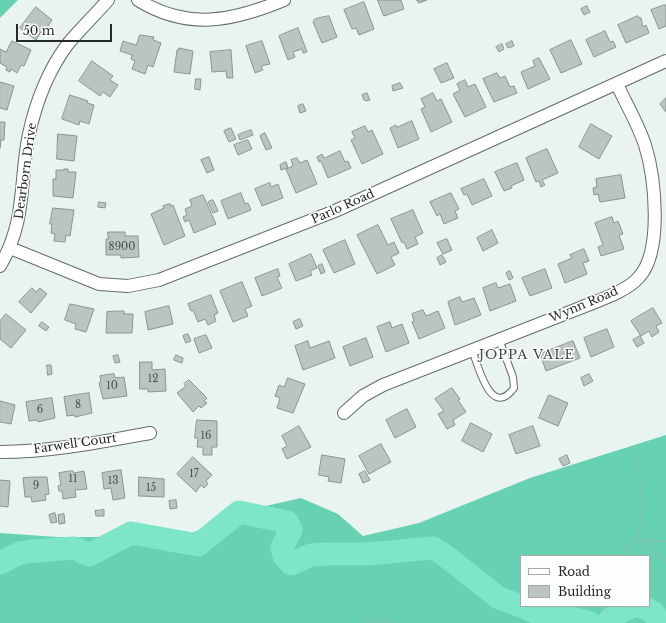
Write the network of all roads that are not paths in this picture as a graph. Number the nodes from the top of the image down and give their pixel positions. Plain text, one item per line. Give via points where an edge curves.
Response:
1 (108, 0) edge
2 (138, 0) edge
3 (284, 0) edge
4 (666, 61) edge
5 (617, 84) junction
6 (10, 248) junction
7 (0, 266) edge
8 (499, 339) junction
9 (472, 350) junction
10 (344, 414) dead end
11 (150, 433) dead end
12 (0, 452) edge

1 - 6 street, Dearborn Drive via 68,44 41,92 29,135 22,204
2 - 3 street via 162,13 202,21 237,16
4 - 5 street, Parlo Road
5 - 6 street, Parlo Road via 335,211 159,280 128,286 99,284
5 - 8 street, Wynn Road via 644,144 649,162 653,190 654,243 646,268 638,278 609,295
6 - 7 street, Dearborn Drive
8 - 9 street, Wynn Road
8 - 9 lane via 513,377 514,388 508,397 494,397 489,391
9 - 10 street, Wynn Road via 383,385 363,396
11 - 12 street, Farwell Court via 72,446

